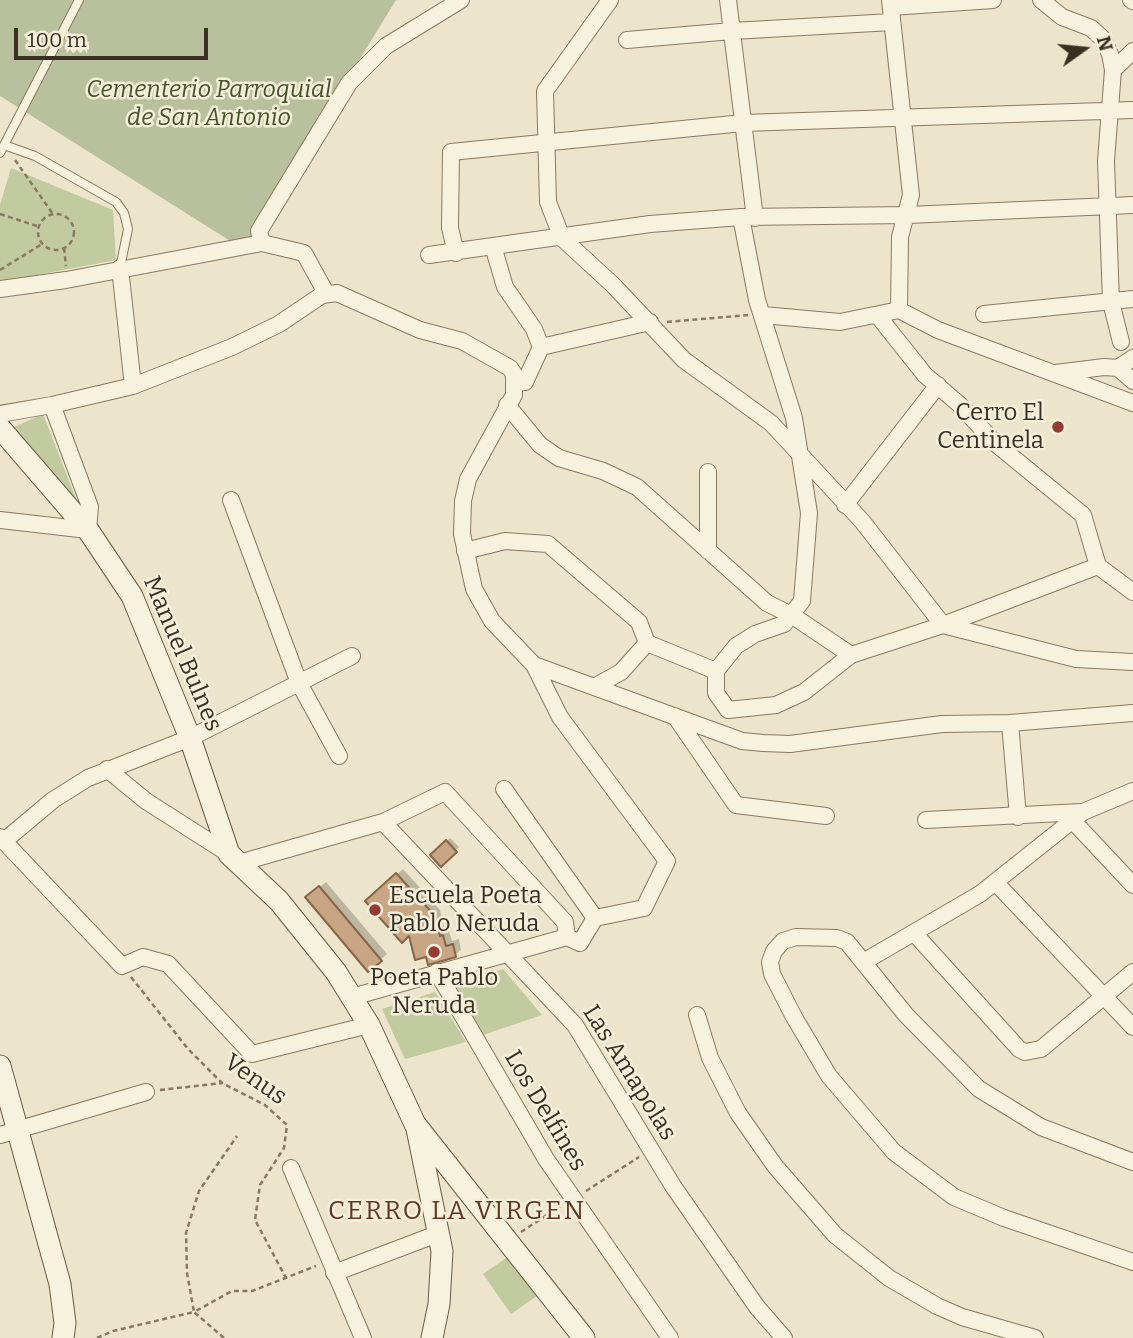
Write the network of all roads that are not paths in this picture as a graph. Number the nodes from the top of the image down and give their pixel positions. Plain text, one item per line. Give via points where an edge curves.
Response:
1 (79, 0) edge
2 (461, 0) edge
3 (610, 0) edge
4 (728, 0) edge
5 (993, 0) edge
6 (1041, 0) edge
7 (891, 10) edge
8 (732, 31) junction
9 (627, 40) dead end
10 (1133, 51) edge
11 (1113, 70) junction
12 (1133, 110) edge
13 (1108, 112) junction
14 (902, 116) junction
15 (743, 123) junction
16 (547, 143) junction
17 (2, 149) edge
18 (1133, 205) edge
19 (1108, 207) junction
20 (908, 215) junction
21 (748, 217) junction
22 (562, 238) junction
23 (262, 243) junction
24 (493, 246) junction
25 (456, 253) junction
26 (429, 255) dead end
27 (120, 268) junction
28 (0, 289) edge
29 (326, 293) junction
30 (1133, 299) edge
31 (1111, 302) junction
32 (900, 310) junction
33 (984, 314) dead end
34 (763, 315) junction
35 (878, 316) junction
36 (650, 323) junction
37 (1121, 342) dead end
38 (541, 347) junction
39 (1133, 358) edge
40 (1118, 368) junction
41 (1056, 373) junction
42 (1133, 381) edge
43 (516, 383) junction
44 (938, 385) junction
45 (133, 386) junction
46 (1133, 403) edge
47 (52, 405) junction
48 (507, 405) junction
49 (0, 414) edge
50 (0, 428) edge
51 (802, 457) junction
52 (708, 472) dead end
53 (231, 500) dead end
54 (845, 505) junction
55 (0, 520) edge
56 (88, 530) junction
57 (465, 551) junction
58 (708, 551) junction
59 (1098, 566) junction
60 (1133, 592) edge
61 (793, 616) junction
62 (943, 625) junction
63 (647, 643) junction
64 (851, 655) junction
65 (352, 656) dead end
66 (1133, 662) edge
67 (534, 665) junction
68 (716, 671) junction
69 (299, 683) junction
70 (594, 687) junction
71 (1133, 713) edge
72 (675, 716) junction
73 (1010, 723) junction
74 (190, 738) junction
75 (339, 755) dead end
76 (107, 769) junction
77 (503, 789) dead end
78 (1133, 791) edge
79 (826, 816) dead end
80 (1078, 816) junction
81 (1018, 817) junction
82 (926, 820) dead end
83 (383, 822) junction
84 (2, 839) edge
85 (234, 859) junction
86 (995, 882) junction
87 (1133, 885) edge
88 (595, 918) junction
89 (914, 933) junction
90 (566, 937) junction
91 (509, 953) junction
92 (865, 961) junction
93 (437, 972) junction
94 (1133, 972) edge
95 (352, 997) junction
96 (1102, 997) junction
97 (697, 1015) dead end
98 (369, 1025) junction
99 (1133, 1027) edge
100 (0, 1066) edge
101 (146, 1092) road end
102 (415, 1124) junction
103 (9, 1132) edge
104 (1133, 1163) edge
105 (291, 1168) dead end
106 (462, 1182) junction
107 (432, 1196) junction
108 (440, 1233) junction
109 (1133, 1262) edge
110 (332, 1267) junction
111 (63, 1338) edge
112 (363, 1338) edge
113 (432, 1338) edge
114 (584, 1338) edge
115 (670, 1338) edge
116 (784, 1338) edge
117 (1035, 1338) edge

1 - 17 lane
2 - 23 street via 386,46 349,83 260,231
3 - 16 street via 545,91
4 - 8 street
5 - 7 street
6 - 11 street via 1062,17 1097,33 1107,47
7 - 8 street
7 - 14 street
8 - 9 street
8 - 15 street
10 - 11 street
11 - 13 street
12 - 13 street
13 - 14 street
13 - 19 street
14 - 15 street
14 - 20 street via 911,195
15 - 16 street
15 - 21 street
16 - 22 street via 548,202
16 - 25 street via 451,152 450,228
17 - 27 lane via 35,156 116,202 128,229
18 - 19 street
19 - 20 street
19 - 31 street
20 - 21 street
20 - 32 street via 900,237
21 - 22 street via 650,224
21 - 34 street
22 - 24 street
22 - 36 street
23 - 27 street
23 - 29 street via 304,253
24 - 25 street
24 - 38 street via 505,287
25 - 26 street
27 - 28 street
27 - 45 street
29 - 43 street via 337,293 420,330 462,341 510,368
29 - 45 street via 258,335
30 - 31 street
31 - 33 street
31 - 37 street
32 - 35 street
32 - 41 street via 938,330
34 - 35 street via 840,322
34 - 51 street
35 - 44 street
36 - 38 street
36 - 51 street via 684,360 771,423
38 - 43 street via 525,382
39 - 40 street
40 - 41 street
40 - 42 street
41 - 46 street
43 - 48 street
44 - 54 street
44 - 59 street via 995,443 1083,515
45 - 47 street
47 - 49 street
47 - 56 street via 90,506
48 - 57 street via 465,489
48 - 58 street via 540,445 559,458 637,487
50 - 56 street, Manuel Bulnes
51 - 54 street
51 - 61 street via 809,513 807,561 802,601
52 - 58 street
53 - 69 street
54 - 62 street
55 - 56 street
56 - 74 street, Manuel Bulnes via 132,596
57 - 63 street via 505,541 548,544 639,622
57 - 67 street via 474,589 492,621
58 - 61 street via 767,603
59 - 60 street
59 - 62 street
61 - 64 street
61 - 68 street via 736,646
62 - 64 street
62 - 66 street via 1076,660
63 - 68 street
63 - 70 street via 621,672
64 - 68 street via 804,692 776,705 748,710 728,710 716,693
65 - 69 street
67 - 70 street
67 - 88 street via 560,717 667,861 644,908
69 - 74 street
69 - 75 street
70 - 72 street
71 - 73 street
72 - 73 street via 742,741 790,744 942,724
72 - 79 street via 736,805
73 - 81 street
74 - 76 street
74 - 85 street, Manuel Bulnes
76 - 84 street via 53,800
76 - 85 street, Manuel Bulnes via 146,801
77 - 88 street
78 - 80 street
80 - 81 street
80 - 86 street
80 - 87 street
81 - 82 street
83 - 85 street
83 - 90 street via 445,792 565,922
83 - 91 street, Las Amapolas
84 - 98 street via 122,966 143,957 168,964 253,1054
85 - 95 street, Manuel Bulnes via 299,924
86 - 89 street
86 - 96 street
88 - 90 street via 580,943
89 - 92 street
89 - 96 street via 1025,1052 1041,1049
90 - 91 street
91 - 93 street
91 - 116 street, Las Amapolas via 588,1043 673,1186 757,1307
92 - 104 street via 921,1032 979,1089 1050,1132
92 - 109 street via 842,940 796,937 778,945 771,968 793,1017 829,1076 894,1152 954,1197
93 - 95 street
93 - 115 street, Los Delfines via 546,1159
94 - 96 street
95 - 98 street, Manuel Bulnes
96 - 99 street
97 - 117 street via 710,1058 738,1113 782,1175 835,1235 879,1272 925,1299 962,1317
98 - 102 street, Manuel Bulnes
100 - 103 street
101 - 103 street
102 - 106 street, Manuel Bulnes
102 - 107 street
103 - 111 street via 60,1283
105 - 110 street
106 - 107 street via 445,1185
106 - 114 street, Manuel Bulnes
107 - 108 street
108 - 110 street
108 - 113 street via 441,1287
110 - 112 street

